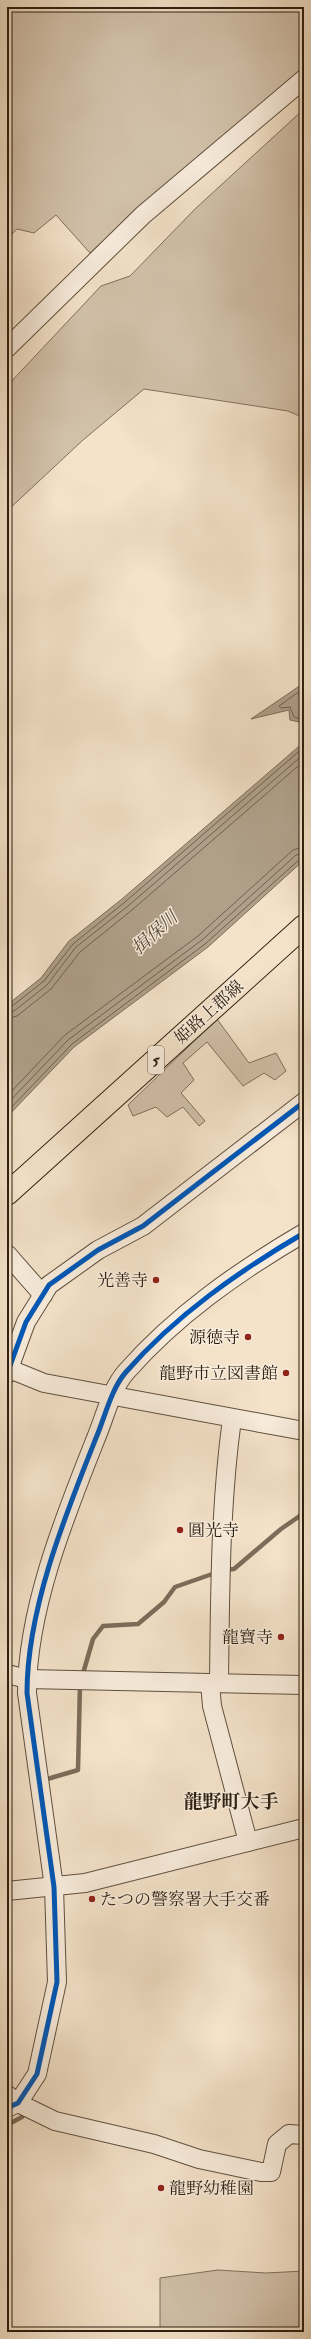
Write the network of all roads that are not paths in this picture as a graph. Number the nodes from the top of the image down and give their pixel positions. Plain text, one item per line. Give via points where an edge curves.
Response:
1 (304, 79) edge
2 (7, 348) edge
3 (304, 926) edge
4 (304, 1102) edge
5 (7, 1194) edge
6 (304, 1233) edge
7 (7, 1254) edge
8 (43, 1295) junction
9 (8, 1370) edge
10 (113, 1397) junction
11 (232, 1419) junction
12 (304, 1431) edge
13 (7, 1674) edge
14 (27, 1679) junction
15 (214, 1683) junction
16 (304, 1685) edge
17 (304, 1828) edge
18 (248, 1842) junction
19 (58, 1886) junction
20 (7, 1891) edge
21 (11, 2102) edge
22 (304, 2135) edge

1 - 2 street via 143,215
3 - 5 main road, 姫路上郡線 / 5
4 - 8 street via 143,1226 98,1250 49,1285
6 - 10 street via 220,1286 157,1340 125,1373
7 - 8 street
8 - 9 street via 26,1322
9 - 10 street via 44,1383
10 - 11 street
10 - 14 street via 59,1531 36,1620
11 - 12 street
11 - 15 street via 228,1447
13 - 14 street
14 - 15 street
14 - 19 street via 27,1693
15 - 16 street
15 - 18 street via 212,1706
17 - 18 street
18 - 19 street via 85,1883
19 - 20 street
19 - 21 street via 57,1982 37,2074
21 - 22 street via 55,2121 154,2144 199,2159 261,2172 271,2172 277,2144 289,2134

